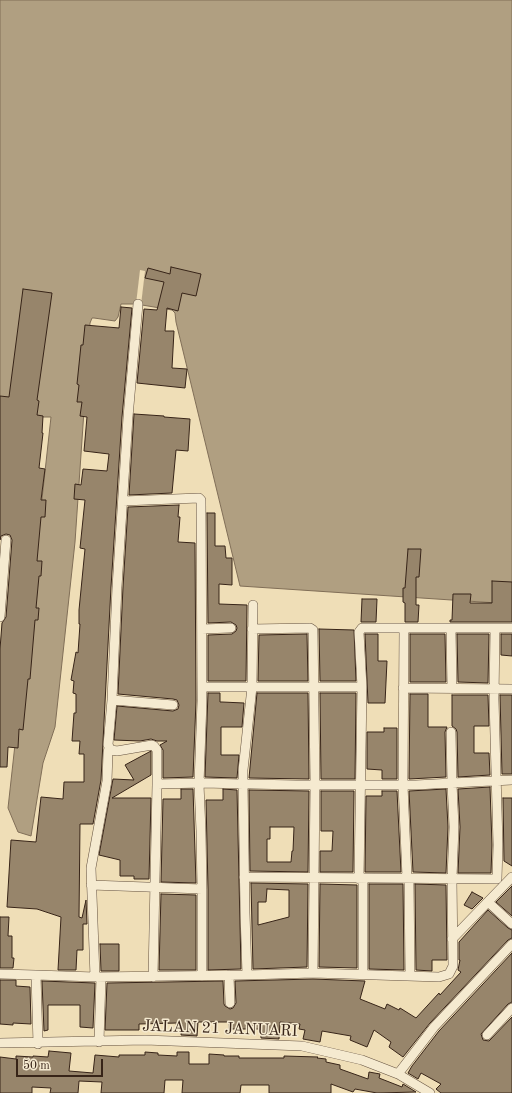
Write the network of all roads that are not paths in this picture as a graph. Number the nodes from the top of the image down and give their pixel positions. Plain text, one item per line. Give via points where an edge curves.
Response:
1 (138, 304) dead end
2 (123, 501) junction
3 (6, 540) dead end
4 (253, 605) dead end
5 (0, 617) edge
6 (230, 628) dead end
7 (404, 628) junction
8 (451, 628) junction
9 (495, 628) junction
10 (512, 628) edge
11 (202, 629) junction
12 (252, 629) junction
13 (314, 686) junction
14 (202, 687) junction
15 (252, 687) junction
16 (362, 688) junction
17 (403, 688) junction
18 (452, 689) junction
19 (512, 689) edge
20 (494, 690) junction
21 (112, 700) junction
22 (173, 705) dead end
23 (451, 732) dead end
24 (109, 748) junction
25 (512, 780) edge
26 (496, 781) junction
27 (452, 783) junction
28 (157, 784) junction
29 (199, 784) junction
30 (243, 784) junction
31 (315, 784) junction
32 (361, 785) junction
33 (403, 785) junction
34 (512, 877) edge
35 (244, 878) junction
36 (314, 878) junction
37 (408, 878) junction
38 (452, 878) junction
39 (361, 879) junction
40 (91, 885) junction
41 (155, 887) junction
42 (202, 889) junction
43 (488, 902) junction
44 (512, 924) edge
45 (452, 939) junction
46 (512, 944) edge
47 (313, 973) junction
48 (0, 974) edge
49 (36, 975) junction
50 (229, 975) junction
51 (247, 975) junction
52 (363, 975) junction
53 (410, 975) junction
54 (202, 976) junction
55 (98, 977) junction
56 (153, 977) junction
57 (230, 1003) dead end
58 (512, 1008) edge
59 (487, 1035) dead end
60 (99, 1042) junction
61 (0, 1043) edge
62 (38, 1044) junction
63 (398, 1074) junction
64 (430, 1093) edge

1 - 2 street
2 - 11 street via 199,498 201,500
2 - 21 street
3 - 5 street
4 - 12 street
6 - 11 street
7 - 8 street
7 - 16 street via 360,629
7 - 17 street
8 - 9 street
8 - 18 street
9 - 10 street
9 - 20 street
11 - 14 street
12 - 13 street via 312,629
12 - 15 street
13 - 15 street
13 - 16 street
13 - 31 street
14 - 15 street
14 - 29 street
15 - 30 street
16 - 32 street
17 - 18 street
17 - 33 street
18 - 20 street
19 - 20 street
20 - 26 street
21 - 22 street
21 - 24 street
23 - 27 street
24 - 28 street via 117,751 154,746 157,750
24 - 40 street via 107,780 91,868
25 - 26 street
26 - 27 street
26 - 38 street via 498,878
27 - 33 street
27 - 38 street
28 - 29 street
28 - 41 street
29 - 30 street
29 - 42 street
30 - 31 street
30 - 35 street
31 - 32 street
31 - 36 street
32 - 33 street
32 - 39 street
33 - 37 street
34 - 43 street
35 - 36 street
35 - 51 street
36 - 39 street
36 - 47 street
37 - 38 street
37 - 39 street
37 - 53 street
38 - 45 street
39 - 52 street
40 - 41 street
40 - 55 street
41 - 42 street
41 - 56 street
42 - 54 street
43 - 44 street
43 - 45 street
45 - 53 street via 454,966 449,974 439,977
46 - 63 street via 434,1027
47 - 51 street
47 - 52 street
48 - 49 street
49 - 55 street
49 - 62 street
50 - 51 street
50 - 54 street
50 - 57 street
52 - 53 street
54 - 56 street
55 - 56 street
55 - 60 street
58 - 59 street
60 - 62 street, JALAN 21 JANUARI
60 - 63 street, JALAN 21 JANUARI via 145,1040 302,1046 362,1060
61 - 62 street, JALAN 21 JANUARI
63 - 64 street, JALAN 21 JANUARI

